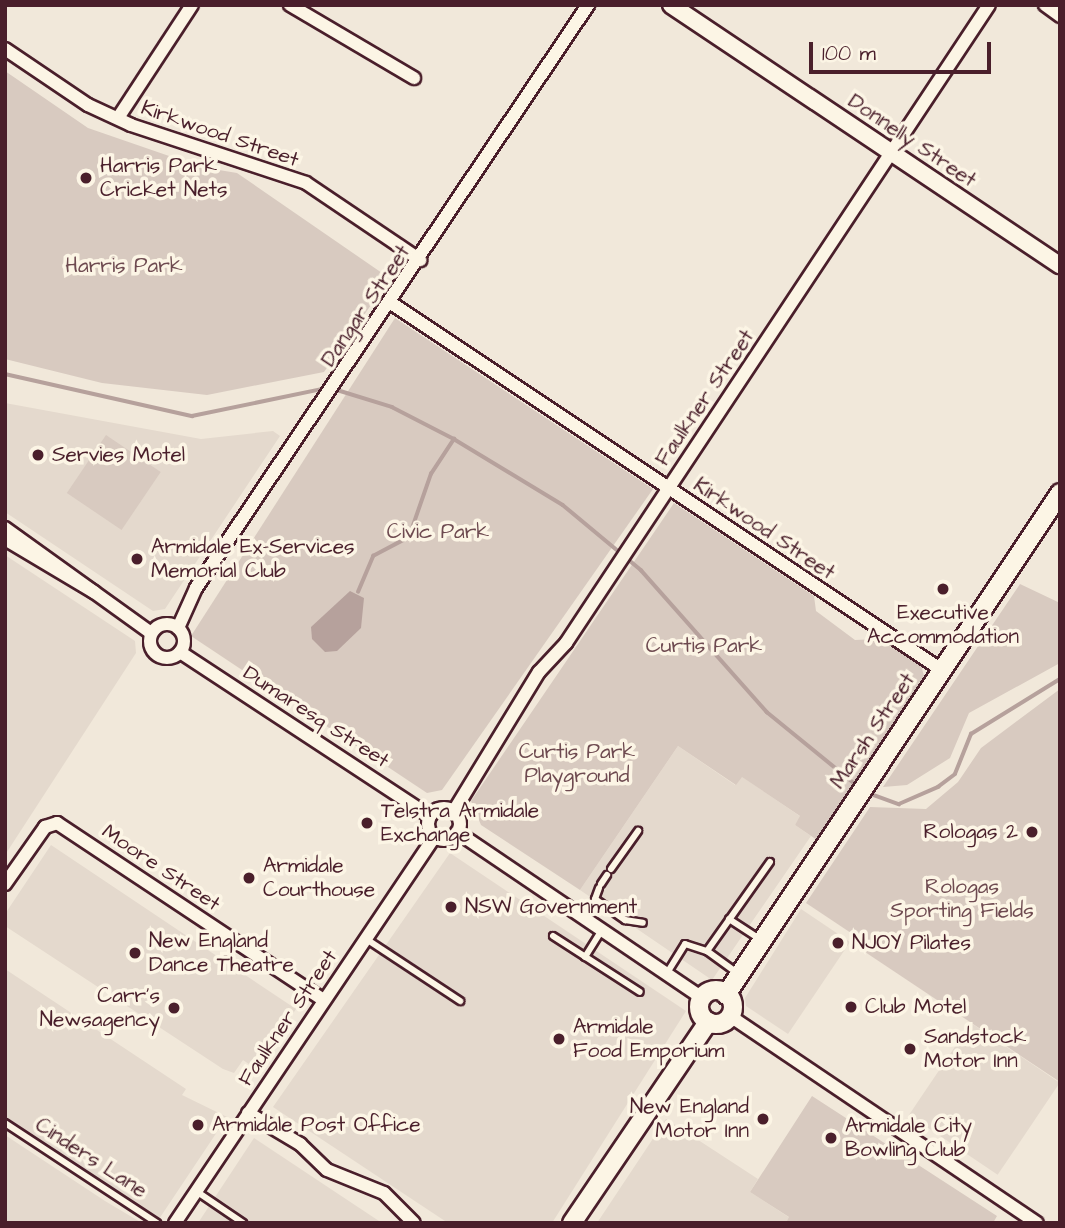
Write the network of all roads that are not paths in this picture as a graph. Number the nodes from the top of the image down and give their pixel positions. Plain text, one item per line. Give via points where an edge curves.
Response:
1 (192, 5) edge
2 (290, 5) edge
3 (588, 5) edge
4 (671, 5) edge
5 (989, 5) edge
6 (1045, 5) edge
7 (1060, 16) edge
8 (5, 50) edge
9 (414, 78) dead end
10 (118, 118) junction
11 (891, 153) junction
12 (420, 260) junction
13 (1060, 265) edge
14 (391, 303) junction
15 (669, 488) junction
16 (1060, 493) edge
17 (5, 528) edge
18 (5, 540) edge
19 (94, 593) junction
20 (178, 628) junction
21 (151, 633) junction
22 (180, 652) junction
23 (942, 670) junction
24 (454, 811) junction
25 (430, 816) junction
26 (638, 831) dead end
27 (457, 832) junction
28 (435, 836) junction
29 (770, 862) dead end
30 (5, 884) edge
31 (729, 919) junction
32 (643, 923) dead end
33 (602, 930) junction
34 (553, 936) dead end
35 (364, 938) junction
36 (761, 940) junction
37 (707, 951) junction
38 (585, 957) junction
39 (667, 973) junction
40 (739, 974) junction
41 (640, 992) dead end
42 (726, 995) junction
43 (702, 998) junction
44 (323, 1000) junction
45 (460, 1001) dead end
46 (730, 1016) junction
47 (708, 1022) junction
48 (248, 1113) junction
49 (5, 1123) edge
50 (196, 1191) junction
51 (157, 1223) edge
52 (175, 1223) edge
53 (243, 1223) edge
54 (414, 1223) edge
55 (572, 1223) edge
56 (1037, 1223) edge

1 - 10 street
2 - 9 street
3 - 12 street, Dangar Street
4 - 11 street, Donnelly Street
5 - 11 street, Faulkner Street
6 - 7 street
8 - 10 street, Kirkwood Street
10 - 12 street, Kirkwood Street via 306,183
11 - 13 street, Donnelly Street
11 - 15 street, Faulkner Street
12 - 14 street, Dangar Street
14 - 15 street, Kirkwood Street
14 - 20 street, Dangar Street via 197,587
15 - 23 street, Kirkwood Street
15 - 24 street, Faulkner Street via 612,575 539,672
16 - 23 main road, Marsh Street
17 - 19 street
18 - 19 street
19 - 21 street
20 - 21 street via 164,624
20 - 22 street via 184,640
21 - 22 street via 156,655
22 - 25 street, Dumaresq Street
23 - 36 main road, Marsh Street
24 - 25 street via 441,808
24 - 27 street
25 - 28 street
26 - 32 lane via 595,899 625,919
27 - 28 street via 447,839
27 - 33 street
28 - 35 street, Faulkner Street
29 - 31 lane
30 - 44 street, Moore Street via 45,827 63,826
31 - 36 lane
31 - 37 lane
33 - 38 lane
33 - 39 street
34 - 38 lane
35 - 44 street, Faulkner Street
35 - 45 lane
36 - 40 main road, Marsh Street
37 - 39 lane via 685,944
37 - 40 lane
38 - 41 lane
39 - 43 street
40 - 42 main road, Marsh Street
42 - 43 main road via 711,991
42 - 46 main road
43 - 47 main road via 699,1012
44 - 48 street, Faulkner Street
46 - 47 main road
46 - 56 street
47 - 55 main road
48 - 50 street, Faulkner Street
48 - 54 street via 300,1143 327,1170 384,1193
49 - 51 lane, Cinders Lane
50 - 52 street, Faulkner Street
50 - 53 lane

